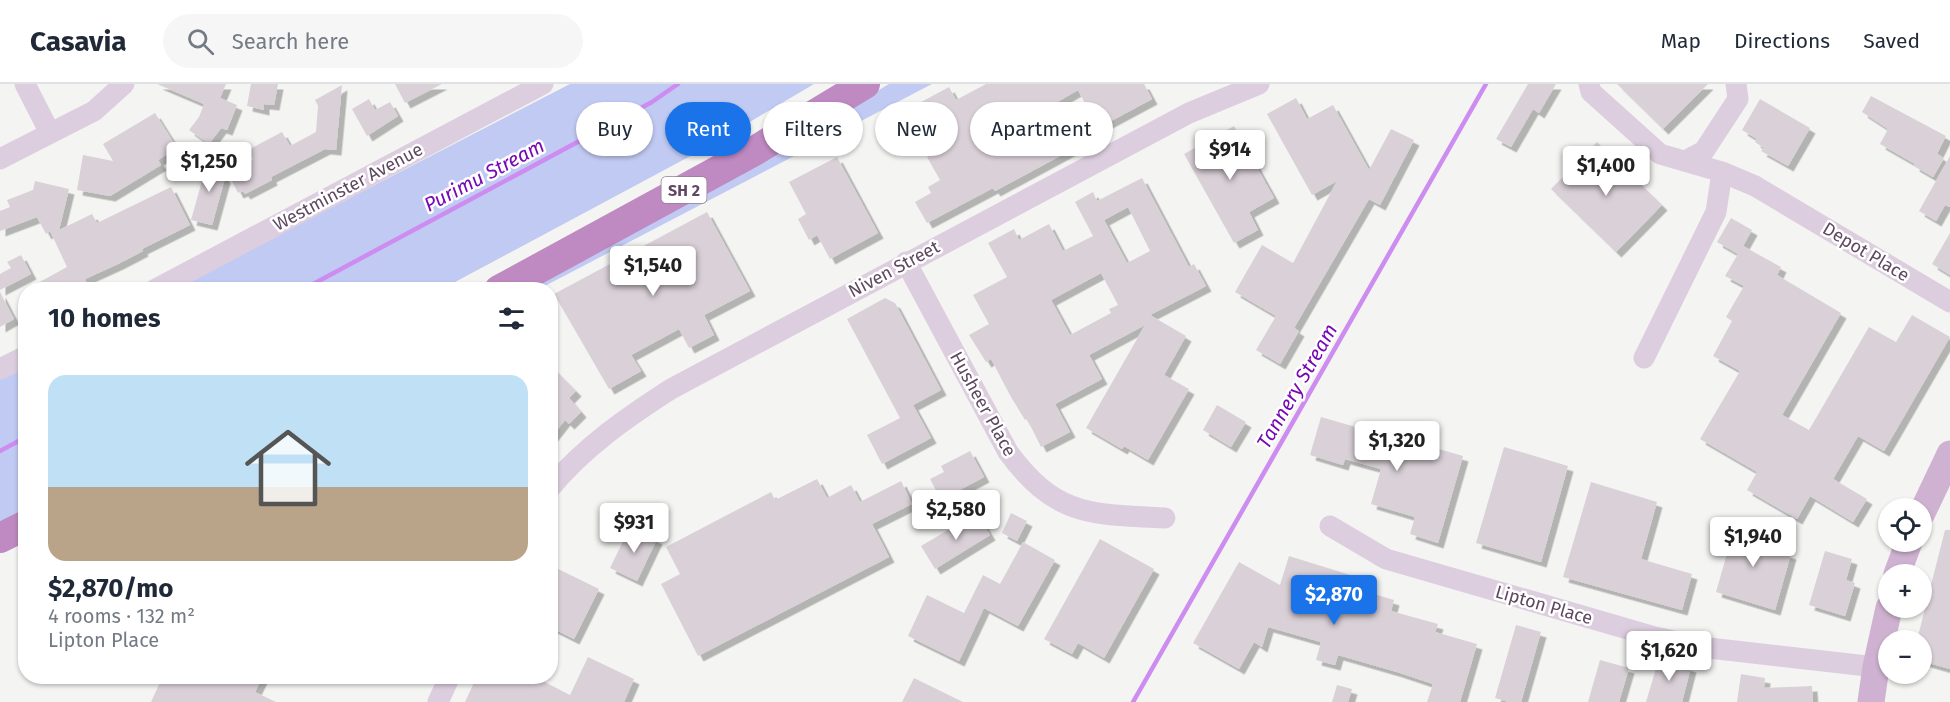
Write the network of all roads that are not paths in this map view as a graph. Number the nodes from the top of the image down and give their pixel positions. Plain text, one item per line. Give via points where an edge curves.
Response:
1 (25, 84) edge
2 (124, 84) edge
3 (543, 84) edge
4 (840, 84) edge
5 (865, 84) edge
6 (1259, 84) edge
7 (1588, 84) edge
8 (1736, 84) edge
9 (50, 133) junction
10 (0, 159) edge
11 (1685, 161) junction
12 (1722, 172) junction
13 (906, 262) junction
14 (169, 282) edge
15 (489, 282) edge
16 (513, 282) edge
17 (1950, 302) edge
18 (1644, 358) dead end
19 (18, 360) edge
20 (0, 369) edge
21 (1950, 454) edge
22 (558, 478) edge
23 (1929, 498) edge
24 (1165, 518) dead end
25 (1330, 526) dead end
26 (18, 529) edge
27 (0, 538) edge
28 (18, 544) edge
29 (0, 554) edge
30 (1887, 618) edge
31 (1876, 667) junction
32 (446, 684) edge
33 (438, 702) edge
34 (1871, 702) edge

1 - 9 street
2 - 9 street via 94,111
3 - 14 street, Westminster Avenue
4 - 15 highway, SH 2 via 727,153
5 - 16 highway, SH 2 via 756,150
6 - 13 street, Niven Street via 1189,112
7 - 11 street, Depot Place via 1591,92 1660,154
8 - 11 street via 1738,99 1704,151
9 - 10 street
11 - 12 street, Depot Place
12 - 17 street, Depot Place via 1755,186
12 - 18 street via 1716,212
13 - 22 street, Niven Street via 671,389 594,443
13 - 24 street, Husheer Place via 1008,452 1024,474 1047,494 1097,514
19 - 20 street
21 - 23 main road
25 - 31 street, Lipton Place via 1386,559 1655,637 1701,647
26 - 27 highway
28 - 29 highway
30 - 31 main road
31 - 34 main road
32 - 33 street

